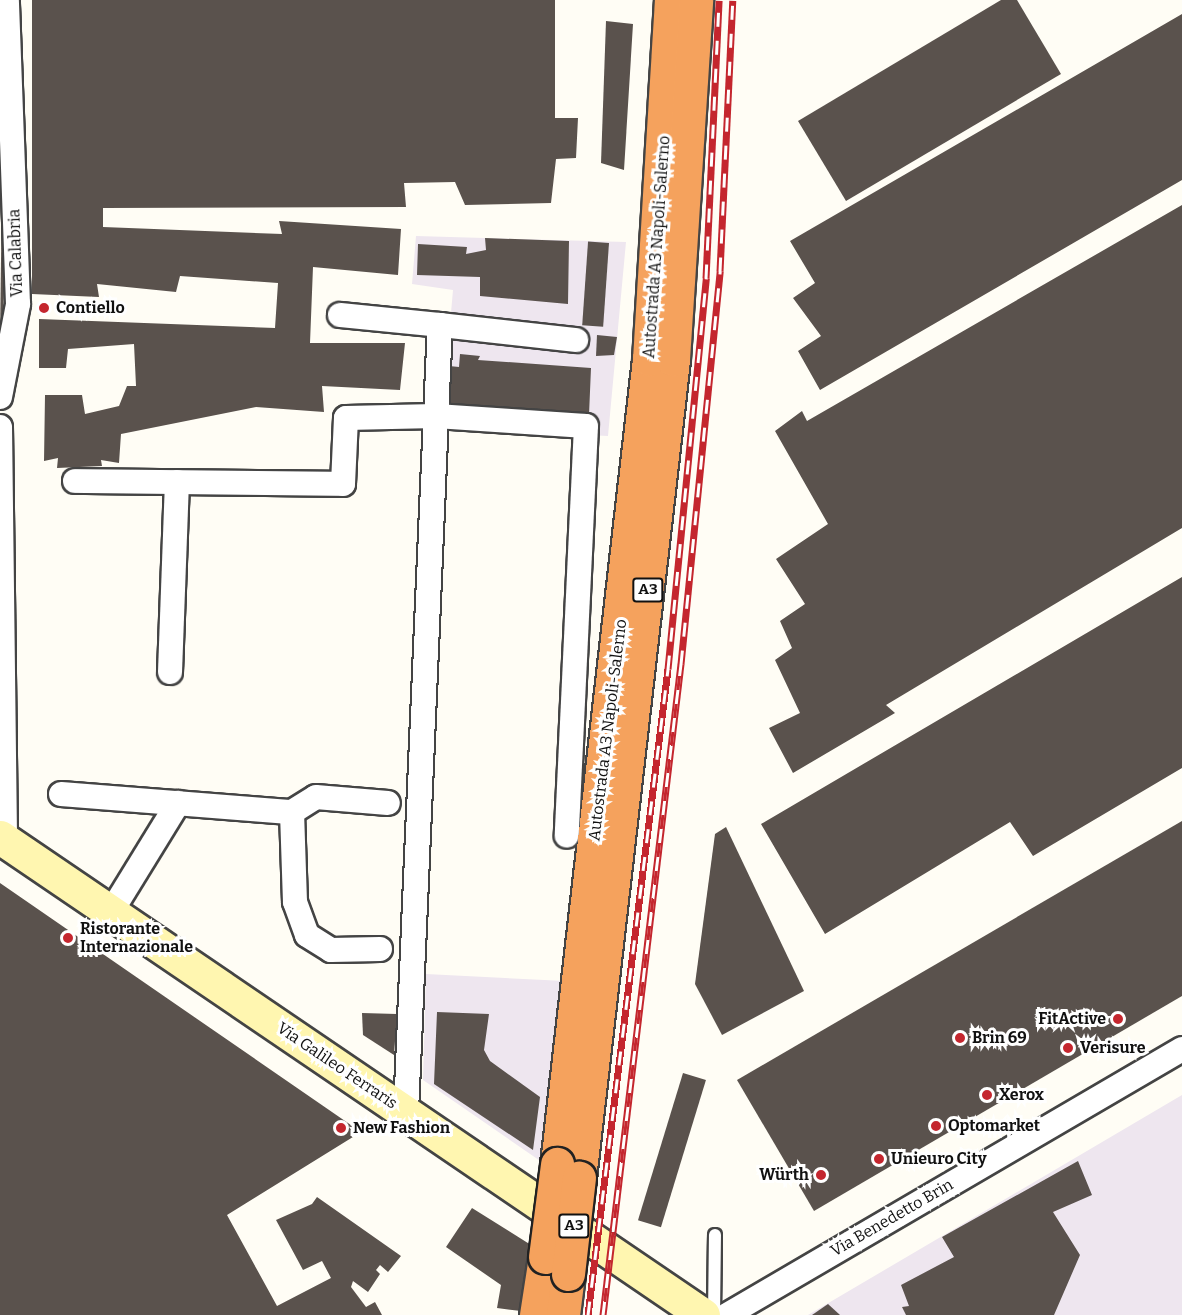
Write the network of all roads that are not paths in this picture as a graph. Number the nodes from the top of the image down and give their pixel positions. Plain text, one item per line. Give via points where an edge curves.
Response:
1 (8, 0) edge
2 (671, 0) edge
3 (696, 0) edge
4 (340, 315) dead end
5 (440, 325) junction
6 (576, 340) dead end
7 (1, 371) edge
8 (0, 397) edge
9 (436, 416) junction
10 (0, 427) edge
11 (75, 481) dead end
12 (177, 482) junction
13 (170, 672) dead end
14 (61, 794) dead end
15 (178, 803) junction
16 (388, 803) dead end
17 (292, 812) junction
18 (567, 836) dead end
19 (3, 839) edge
20 (111, 912) junction
21 (380, 949) dead end
22 (1182, 1049) edge
23 (406, 1113) junction
24 (568, 1171) junction
25 (715, 1235) dead end
26 (556, 1265) junction
27 (536, 1315) edge
28 (563, 1315) edge
29 (703, 1315) edge
30 (714, 1315) edge
31 (727, 1315) edge

1 - 7 street, Via Calabria via 18,304
2 - 24 highway, Autostrada A3 Napoli-Salerno / A3 via 649,358
3 - 24 highway, Autostrada A3 Napoli-Salerno / A3 via 673,359
4 - 5 street
5 - 6 street
5 - 9 street
7 - 8 street, Via Calabria
9 - 12 street via 346,418 343,484
9 - 18 street via 586,426
9 - 23 street
10 - 19 street
11 - 12 street
12 - 13 street
14 - 15 street
15 - 17 street
15 - 20 street
16 - 17 street via 316,797
17 - 21 street via 294,902 307,935 331,950
19 - 20 main road, Via Galileo Ferraris
20 - 23 main road, Via Galileo Ferraris
22 - 31 street, Via Benedetto Brin
23 - 29 main road, Via Galileo Ferraris
24 - 26 highway, Autostrada A3 Napoli-Salerno / A3, bridge
25 - 30 lane
26 - 27 highway, Autostrada A3 Napoli-Salerno / A3
26 - 28 highway, Autostrada A3 Napoli-Salerno / A3

